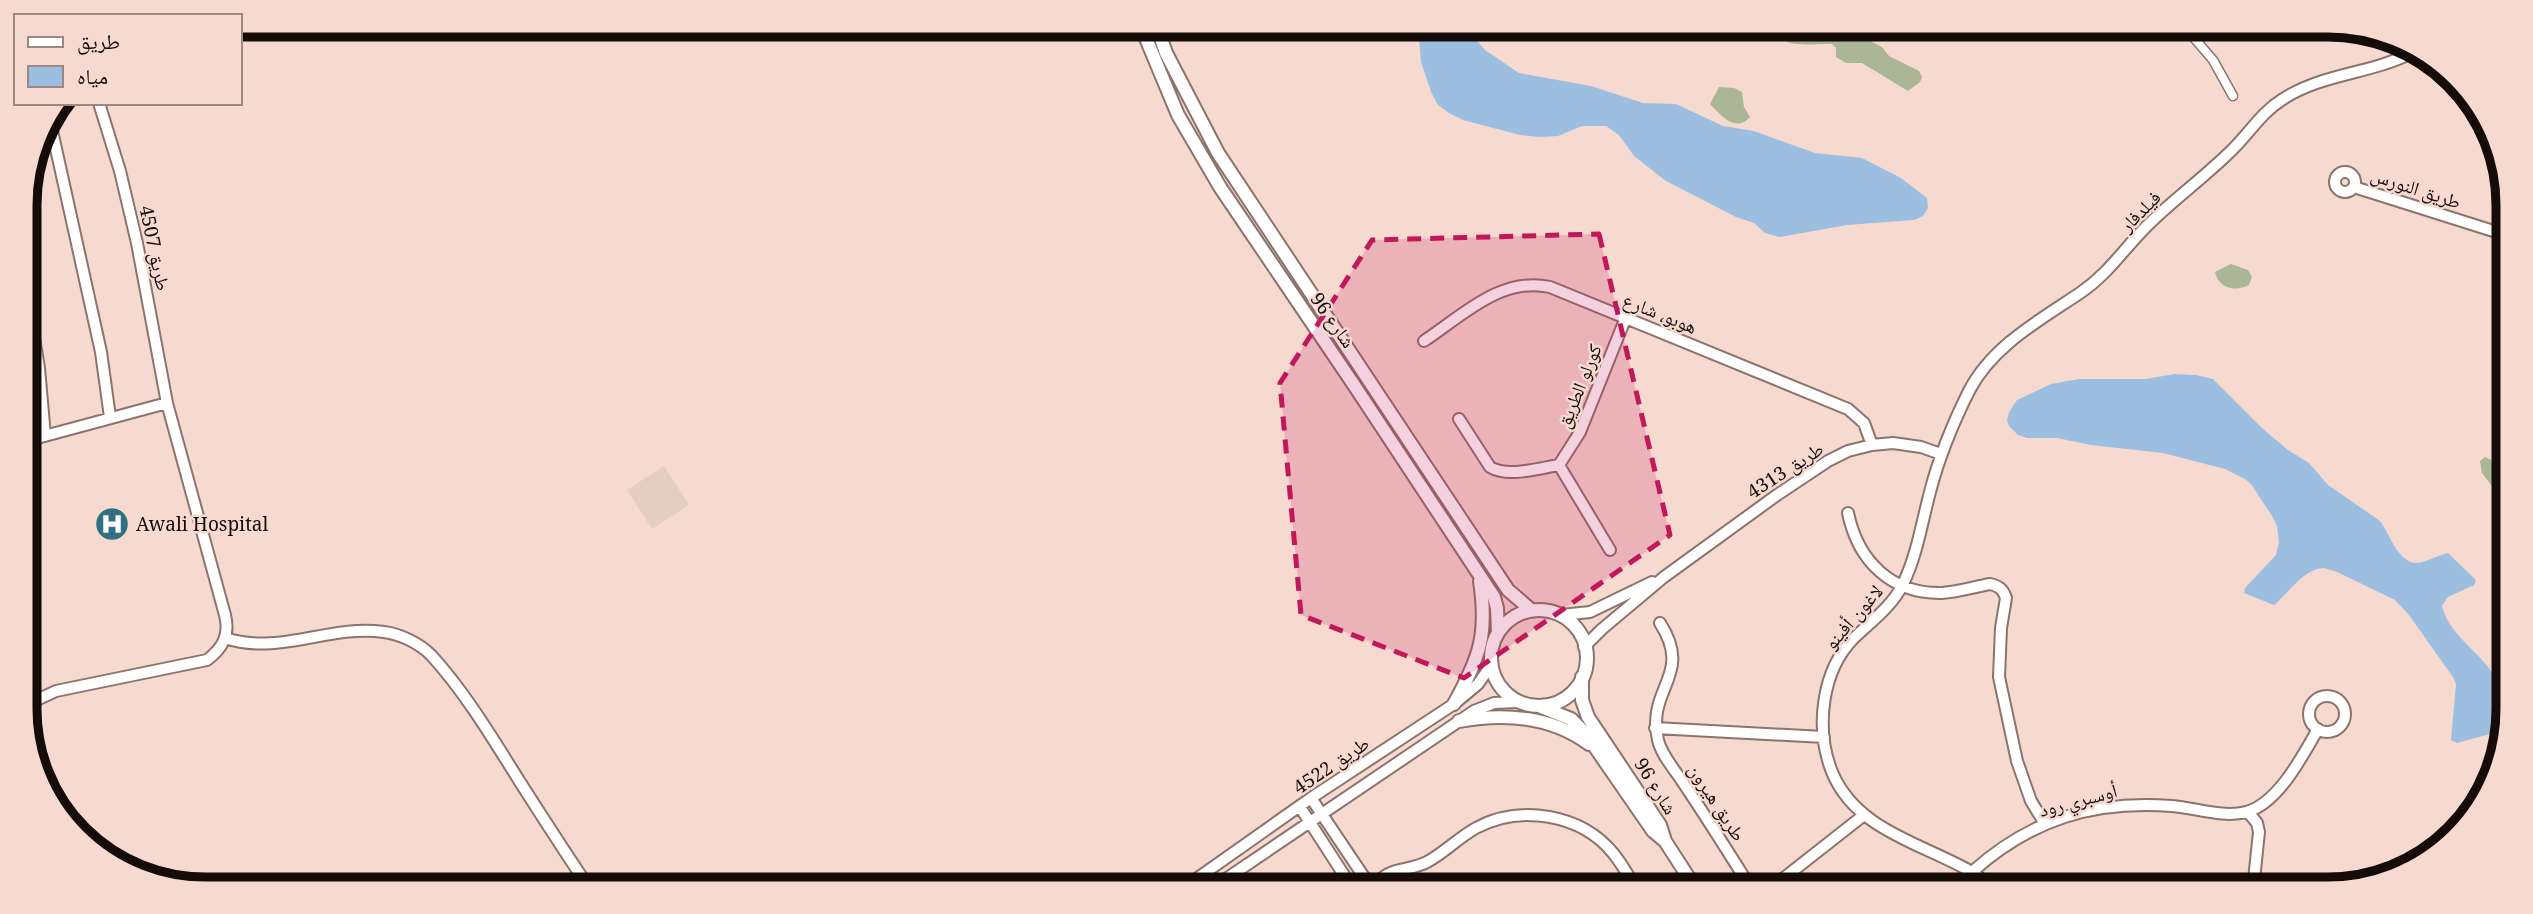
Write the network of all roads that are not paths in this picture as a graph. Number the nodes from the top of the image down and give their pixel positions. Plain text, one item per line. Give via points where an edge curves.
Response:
1 (1145, 37) edge
2 (1161, 37) edge
3 (2193, 37) edge
4 (2405, 55) edge
5 (2234, 96) dead end
6 (100, 105) edge
7 (53, 134) edge
8 (2354, 187) dead end
9 (2496, 232) edge
10 (1626, 317) junction
11 (1424, 341) dead end
12 (37, 356) edge
13 (167, 403) junction
14 (110, 418) junction
15 (1460, 419) dead end
16 (45, 436) junction
17 (37, 438) edge
18 (1872, 444) junction
19 (1941, 454) junction
20 (1559, 465) junction
21 (1848, 513) dead end
22 (1610, 550) dead end
23 (1479, 574) junction
24 (1664, 577) junction
25 (1903, 586) junction
26 (1530, 609) junction
27 (1560, 615) junction
28 (1660, 623) dead end
29 (1498, 634) junction
30 (225, 638) junction
31 (1584, 647) junction
32 (1492, 664) junction
33 (1582, 677) junction
34 (37, 700) edge
35 (1518, 702) junction
36 (1454, 704) junction
37 (1541, 707) junction
38 (1459, 721) junction
39 (1655, 728) junction
40 (2318, 729) dead end
41 (1824, 737) junction
42 (1600, 752) junction
43 (1311, 798) junction
44 (1300, 807) junction
45 (2248, 812) junction
46 (1323, 814) junction
47 (1864, 815) junction
48 (1311, 822) junction
49 (2045, 824) junction
50 (1665, 841) junction
51 (1972, 872) junction
52 (582, 877) edge
53 (1199, 877) edge
54 (1229, 877) edge
55 (1345, 877) edge
56 (1364, 877) edge
57 (1384, 877) edge
58 (1629, 877) edge
59 (1688, 877) edge
60 (1744, 877) edge
61 (1785, 877) edge
62 (1978, 877) edge
63 (2254, 877) edge

1 - 23 street, شارع 96 via 1178,115 1220,187
2 - 26 street, شارع 96 via 1218,153 1494,570
3 - 5 street
4 - 19 street, فيلدفار via 2308,86 2266,112 2217,166 2152,220 2104,274 1999,352 1970,389
6 - 13 street, طريق 4507 via 137,243
7 - 14 street via 101,352
8 - 9 street, طريق النورس
10 - 11 street, هوبو، شارع via 1550,287 1526,284 1497,292
10 - 18 street, هوبو، شارع via 1848,409 1864,423
10 - 20 street, كورلو الطريق via 1580,432
12 - 16 street
13 - 14 street
13 - 30 street, طريق 4507 via 228,626
14 - 16 street
15 - 20 street via 1494,470
16 - 17 street
18 - 19 street, طريق 4313 via 1893,443
18 - 24 street, طريق 4313 via 1812,470
19 - 25 street, لاغون أفينو
20 - 22 street
21 - 25 street via 1861,552 1888,579
23 - 29 street, شارع 96 via 1494,597
23 - 36 street via 1482,638
24 - 27 street, طريق 4313 via 1590,612
24 - 31 street, طريق 4313
25 - 41 street, لاغون أفينو via 1848,645 1835,666 1824,709
25 - 49 street via 1944,593 1990,584 2004,593 1999,677 2017,761
26 - 27 street
26 - 29 street via 1506,622
27 - 31 street via 1579,632
28 - 39 street via 1674,652
29 - 32 street
30 - 34 street via 207,660 56,691
30 - 52 street via 262,645 357,630 407,638 429,653 489,734
31 - 33 street
32 - 35 street via 1496,679
32 - 36 street, طريق 4522 via 1478,684
33 - 37 street via 1562,700
33 - 50 street, شارع 96 via 1588,717 1660,825
35 - 37 street
35 - 38 street, طريق 4522 via 1494,703
36 - 43 street, طريق 4522
37 - 42 street, شارع 96 via 1571,719
38 - 42 street via 1504,716 1544,723
38 - 46 street, طريق 4522
39 - 41 street, طريق هيرون
39 - 60 street, طريق هيرون via 1658,744
40 - 45 street via 2283,785
41 - 47 street, لاغون أفينو via 1837,782
42 - 50 street, شارع 96 via 1653,831
43 - 44 street, طريق 4522
43 - 46 street
44 - 48 street
44 - 53 street, طريق 4522
45 - 49 street, أوسبري رود via 2133,804 2098,808
45 - 63 street via 2259,832
46 - 48 street, طريق 4522
46 - 56 street
47 - 51 street, لاغون أفينو
47 - 61 street
48 - 54 street, طريق 4522
48 - 55 street
49 - 51 street, أوسبري رود via 1994,852
50 - 59 street, شارع 96
51 - 62 street, لاغون أفينو
57 - 58 street via 1427,862 1486,823 1534,815 1559,819 1594,836

